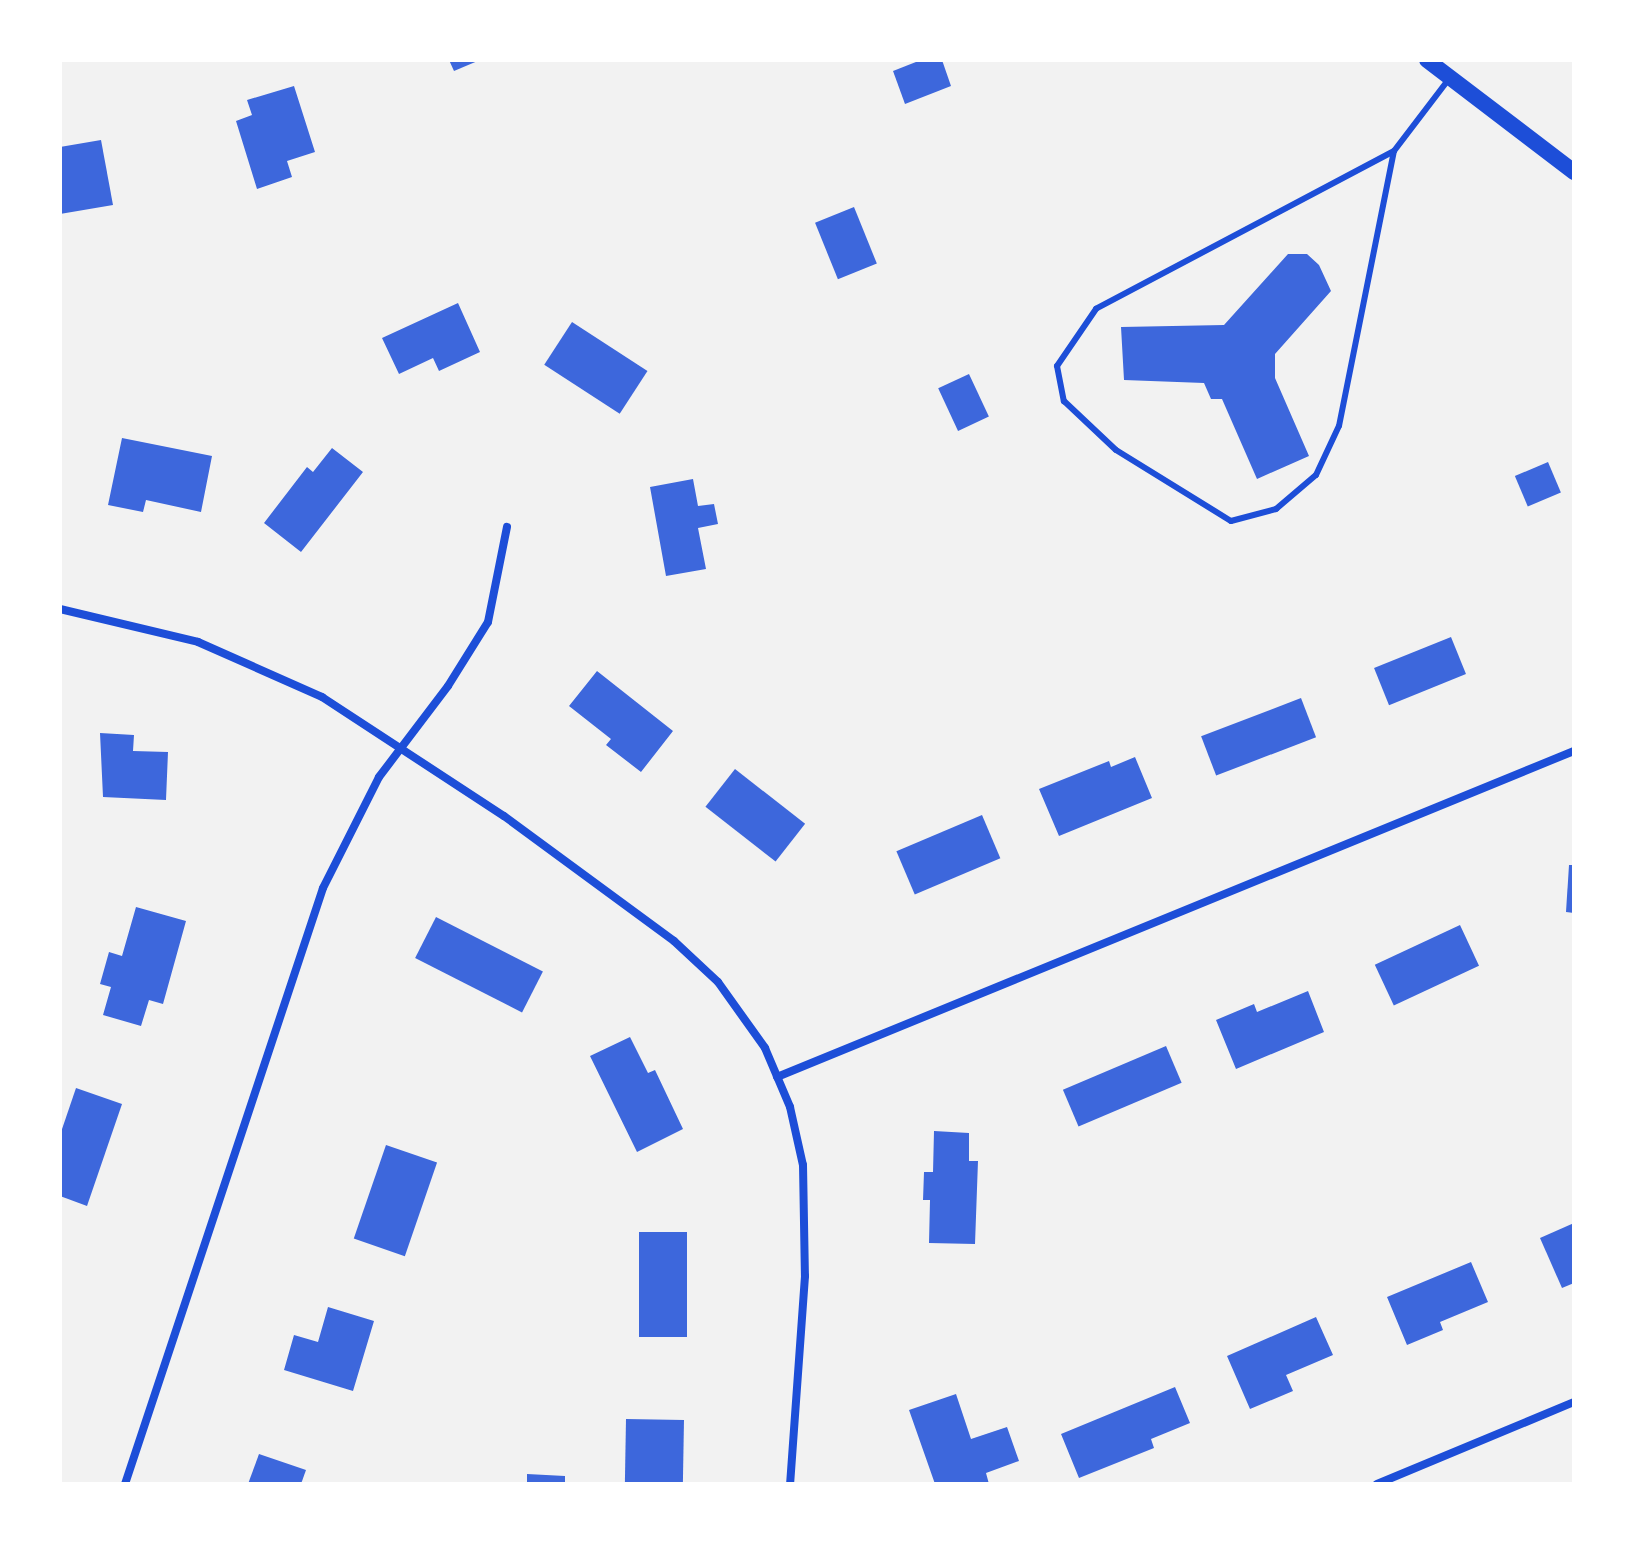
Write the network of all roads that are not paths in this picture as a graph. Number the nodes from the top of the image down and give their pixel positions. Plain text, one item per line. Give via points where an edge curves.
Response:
1 (1427, 60) edge
2 (1450, 77) junction
3 (1394, 151) junction
4 (1574, 172) edge
5 (507, 527) dead end
6 (60, 609) edge
7 (401, 746) junction
8 (1574, 751) edge
9 (777, 1077) junction
10 (1574, 1402) edge
11 (125, 1484) edge
12 (790, 1484) edge
13 (1377, 1484) edge

1 - 2 main road
2 - 3 lane
2 - 4 main road
3 - 3 lane via 1339,426 1316,475 1276,509 1231,521 1116,450 1064,401 1057,366 1096,309
5 - 7 street via 488,622
6 - 7 street via 198,642 267,669
7 - 9 street via 674,941 742,1012
7 - 11 street via 356,816 323,888 220,1183
8 - 9 street
9 - 12 street via 790,1107 806,1202
10 - 13 street

